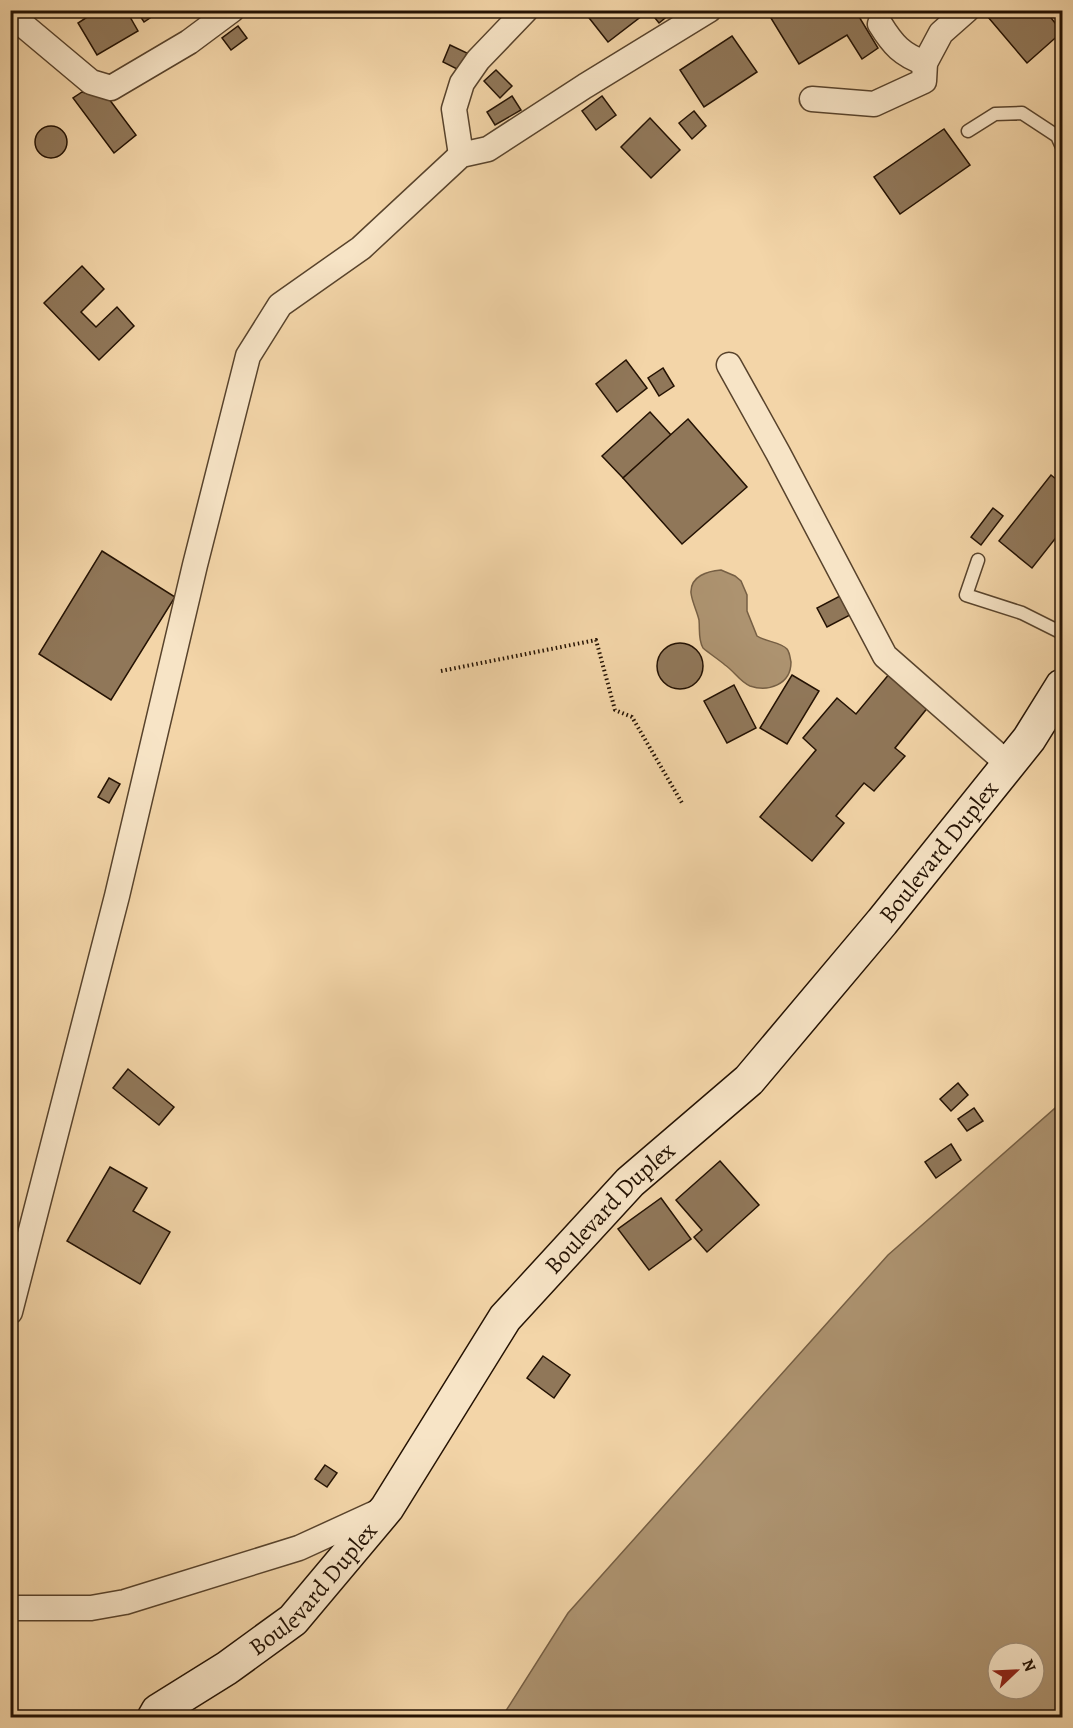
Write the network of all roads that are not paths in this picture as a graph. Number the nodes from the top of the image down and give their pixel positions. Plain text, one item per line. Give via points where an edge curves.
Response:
1 (232, 10) edge
2 (526, 10) edge
3 (709, 10) edge
4 (967, 10) edge
5 (10, 22) edge
6 (880, 24) dead end
7 (925, 63) junction
8 (812, 99) dead end
9 (968, 131) dead end
10 (1062, 147) edge
11 (461, 155) junction
12 (729, 365) dead end
13 (978, 560) dead end
14 (1062, 633) edge
15 (1062, 686) edge
16 (1008, 764) junction
17 (10, 1312) edge
18 (387, 1508) junction
19 (10, 1608) edge
20 (154, 1718) edge

1 - 5 street via 189,42 111,88 91,82 22,25
2 - 11 street via 478,60 462,83 454,109
3 - 11 street via 488,149
4 - 7 street via 941,33
6 - 7 street via 892,43 909,57
7 - 8 street via 924,81 874,104
9 - 10 lane via 995,114 1022,113 1057,136
11 - 17 street via 361,248 280,305 248,356 117,896
12 - 16 street via 885,656
13 - 14 lane via 966,595 1022,613
15 - 16 street, Boulevard Duplex via 1029,739
16 - 18 street, Boulevard Duplex via 749,1080 630,1182 505,1318
18 - 19 street via 299,1548 125,1602 91,1608
18 - 20 street, Boulevard Duplex via 293,1620

